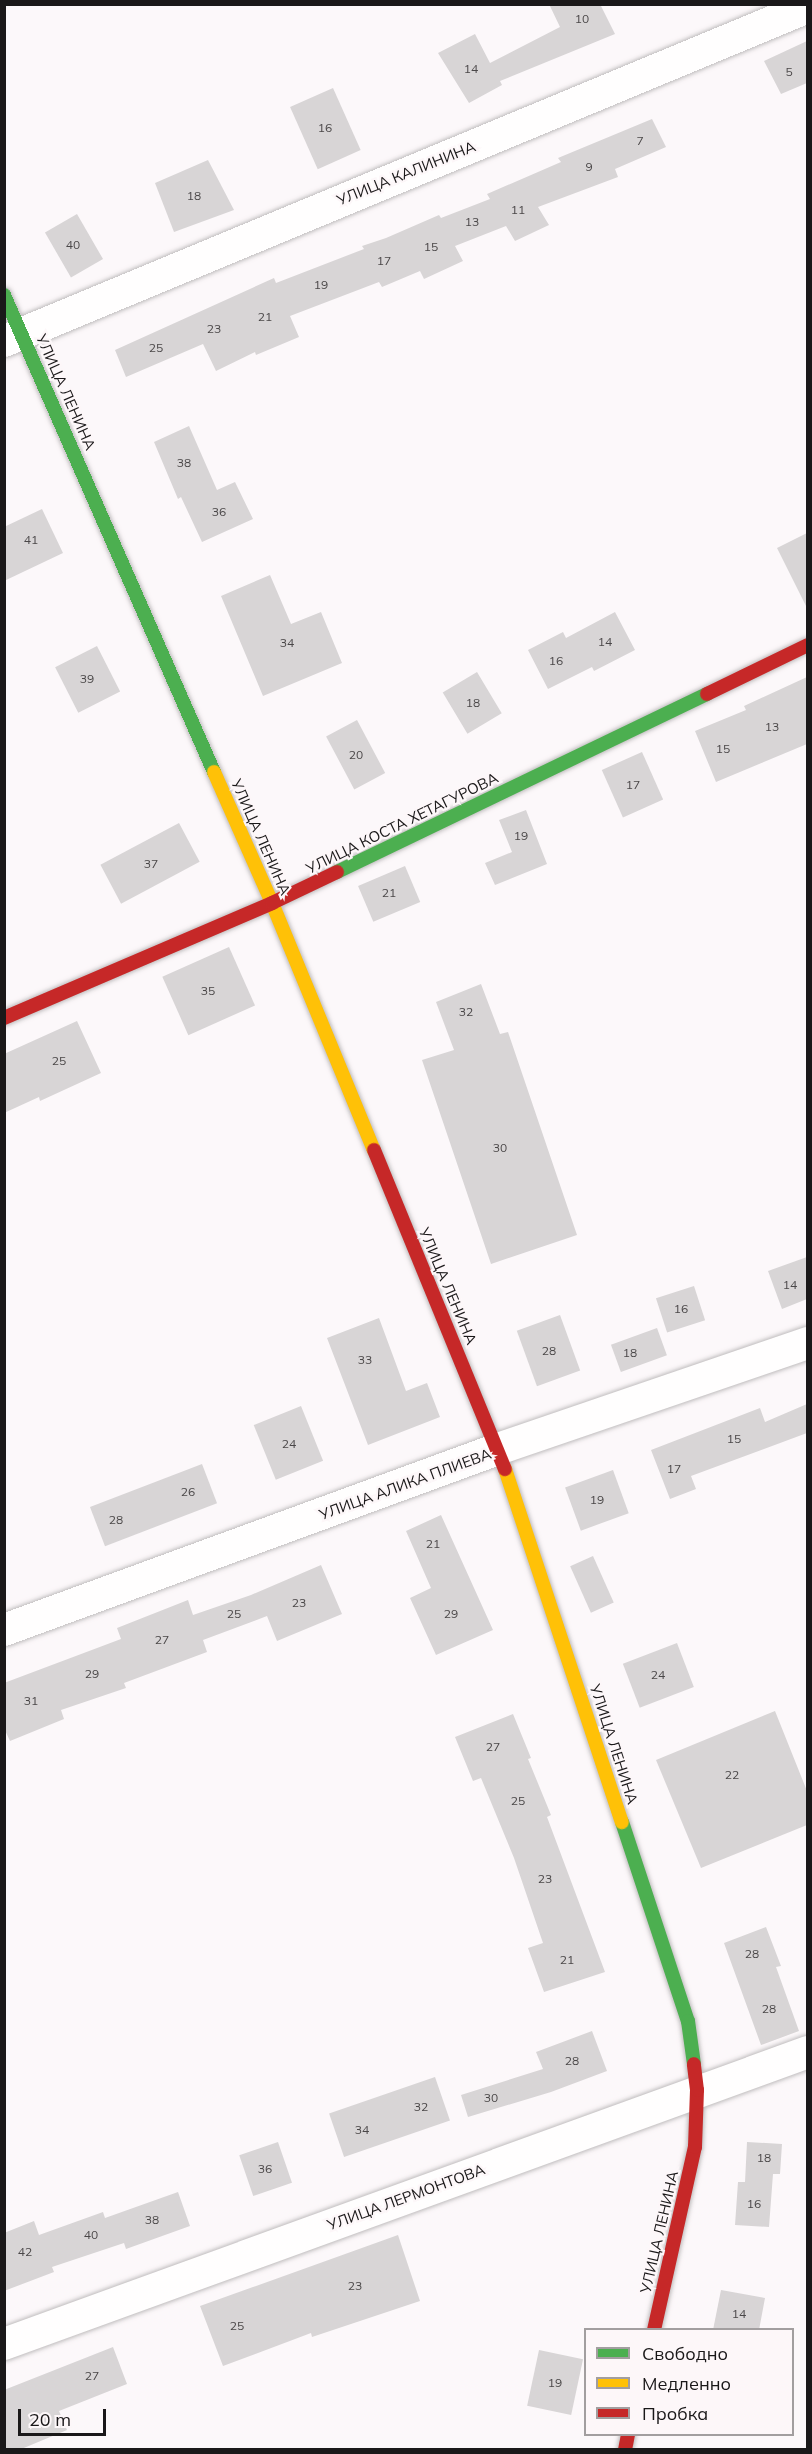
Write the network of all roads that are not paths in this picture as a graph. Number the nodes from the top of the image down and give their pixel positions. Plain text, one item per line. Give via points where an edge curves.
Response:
1 (807, 7) edge
2 (4, 295) edge
3 (13, 337) edge
4 (807, 645) edge
5 (272, 903) junction
6 (4, 1018) edge
7 (807, 1343) edge
8 (498, 1449) junction
9 (4, 1630) edge
10 (807, 2052) edge
11 (697, 2090) junction
12 (654, 2328) edge
13 (4, 2344) edge

1 - 3 street, УЛИЦА КАЛИНИНА
2 - 3 street, УЛИЦА ЛЕНИНА
3 - 5 street, УЛИЦА ЛЕНИНА
4 - 5 street, УЛИЦА КОСТА ХЕТАГУРОВА
5 - 6 street, УЛИЦА КОСТА ХЕТАГУРОВА
5 - 8 street, УЛИЦА ЛЕНИНА
7 - 8 street, УЛИЦА АЛИКА ПЛИЕВА
8 - 9 street, УЛИЦА АЛИКА ПЛИЕВА
8 - 11 street, УЛИЦА ЛЕНИНА via 688,2021
10 - 11 street, УЛИЦА ЛЕРМОНТОВА
11 - 12 street, УЛИЦА ЛЕНИНА via 695,2147
11 - 13 street, УЛИЦА ЛЕРМОНТОВА

